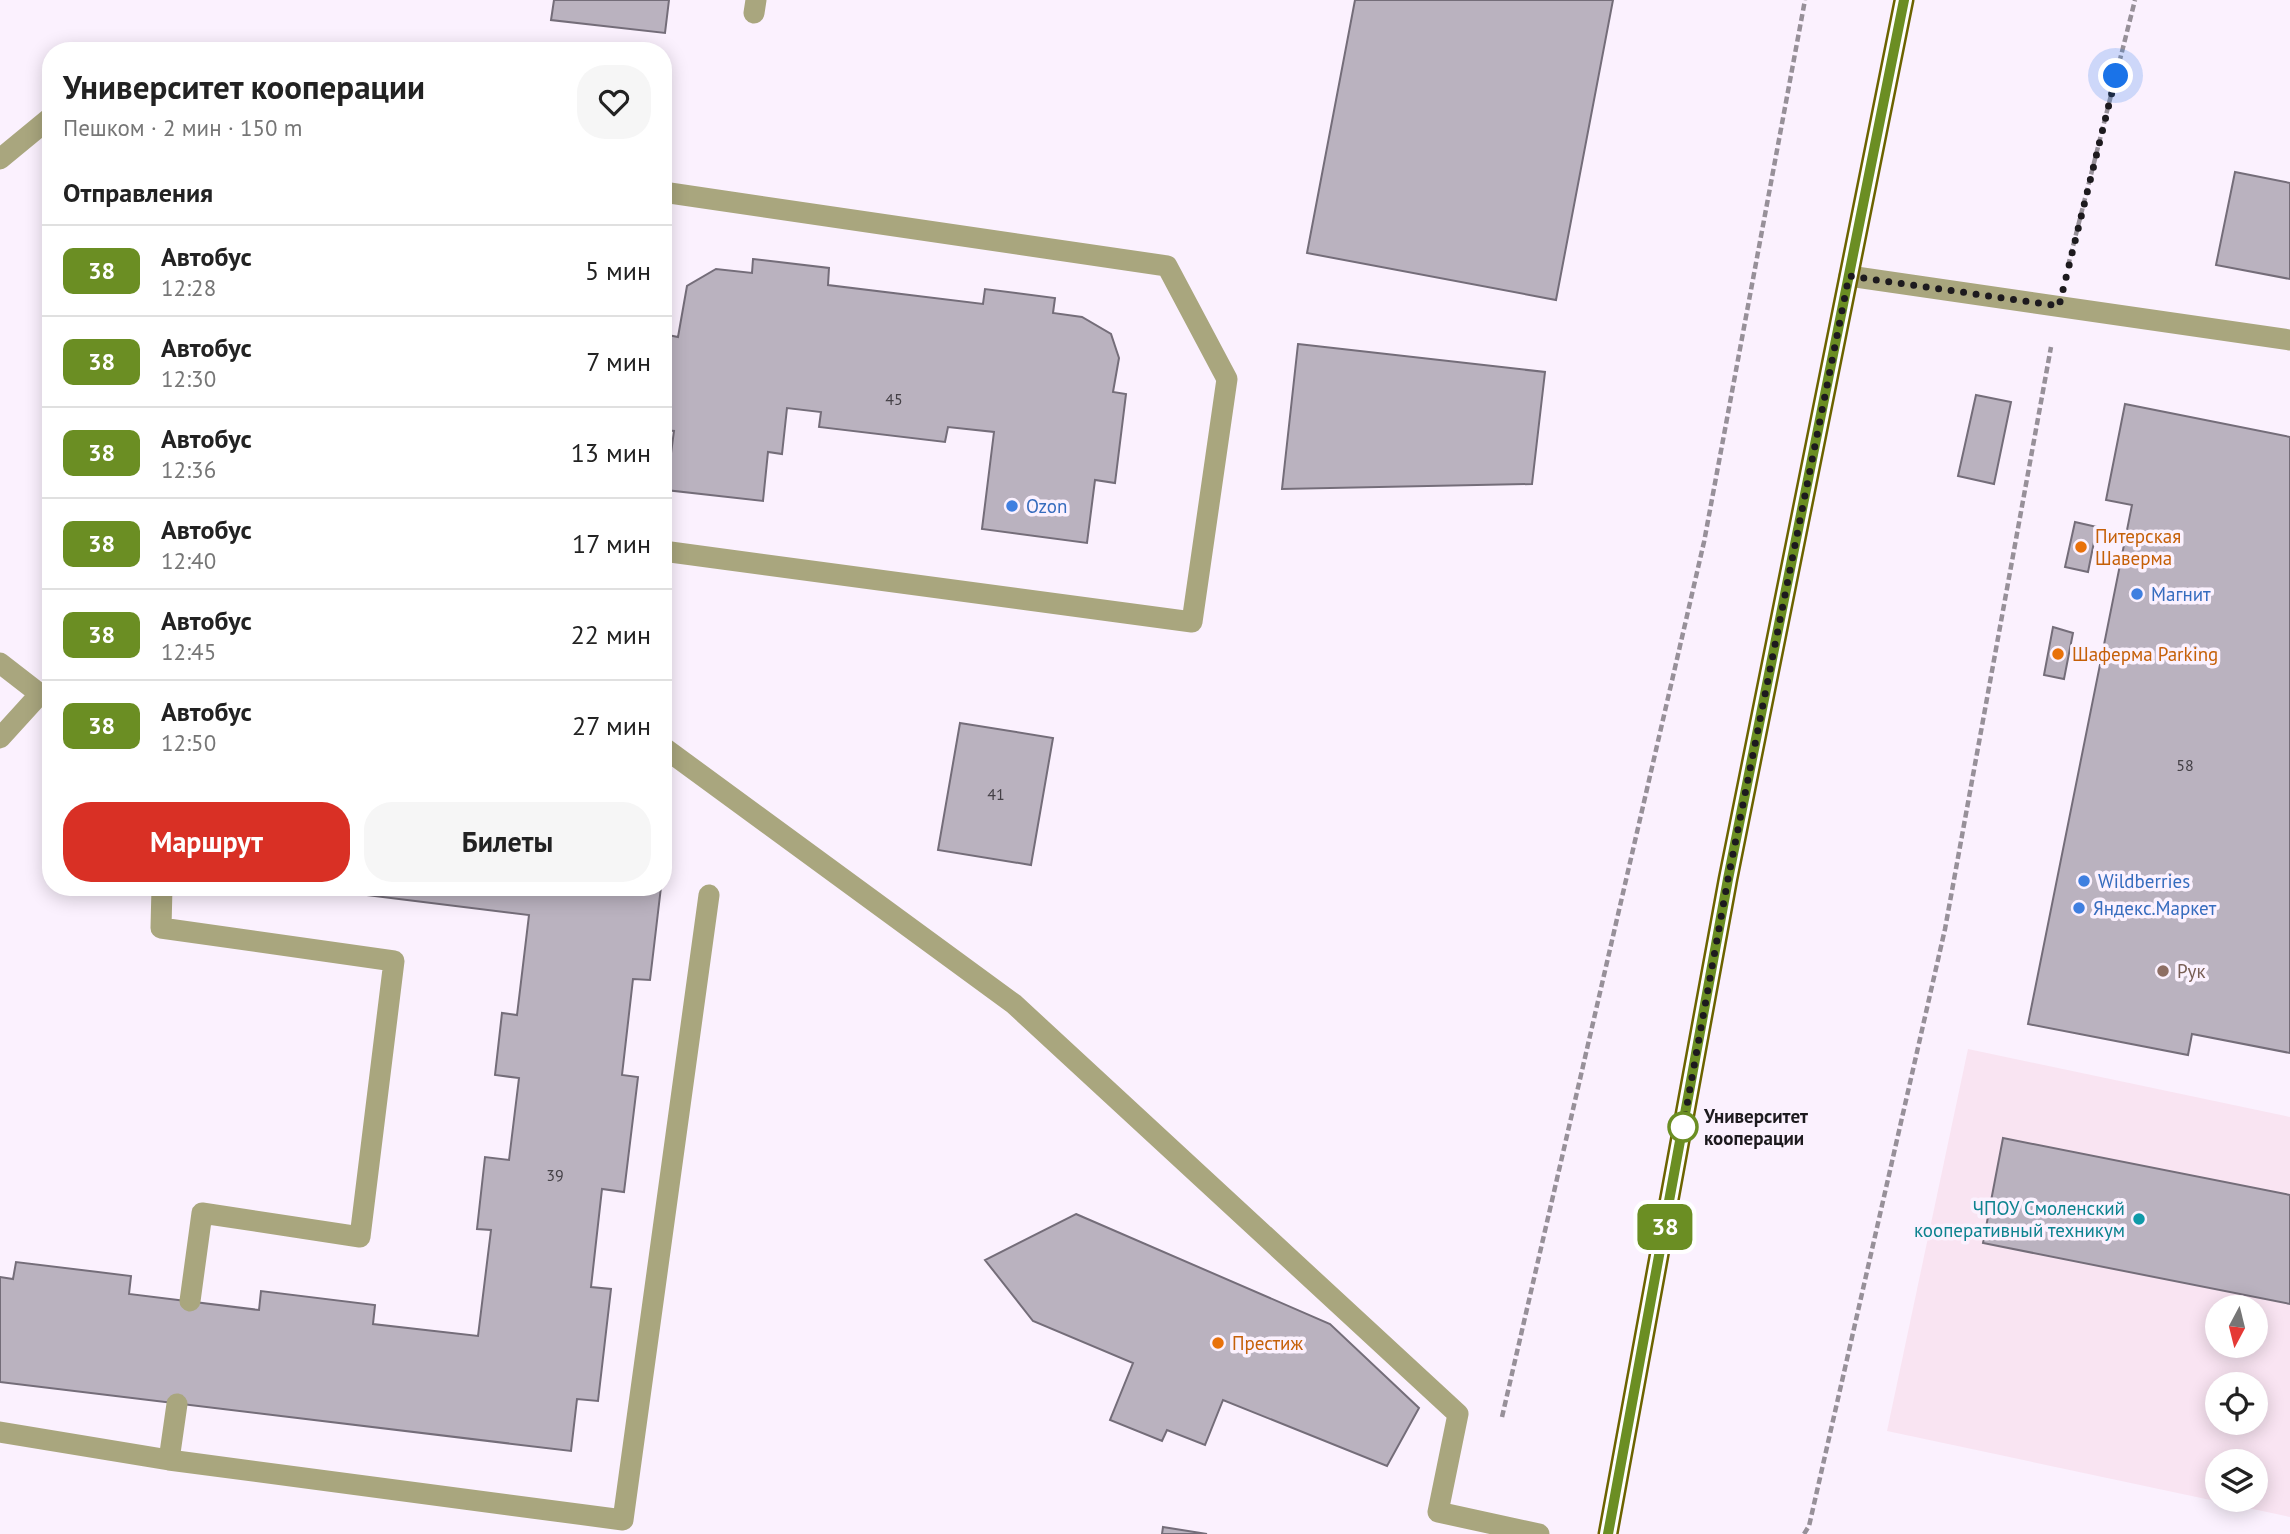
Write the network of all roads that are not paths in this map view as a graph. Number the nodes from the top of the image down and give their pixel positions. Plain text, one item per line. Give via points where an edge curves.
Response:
1 (1904, 0) edge
2 (42, 124) edge
3 (0, 159) edge
4 (672, 193) edge
5 (1849, 276) junction
6 (2290, 340) edge
7 (672, 552) edge
8 (0, 663) edge
9 (42, 690) edge
10 (42, 697) edge
11 (0, 738) edge
12 (672, 754) edge
13 (709, 895) dead end
14 (162, 896) edge
15 (190, 1301) dead end
16 (177, 1404) dead end
17 (0, 1432) edge
18 (169, 1460) junction
19 (1539, 1534) edge
20 (1608, 1534) edge

1 - 5 main road
2 - 3 lane
4 - 7 lane via 1167,266 1227,379 1192,622
5 - 6 lane
5 - 20 main road via 1728,879
8 - 9 lane
10 - 11 lane
12 - 19 lane via 1014,1004 1458,1414 1438,1512
13 - 18 lane via 623,1520
14 - 15 lane via 161,928 394,961 360,1237 202,1213
16 - 18 lane
17 - 18 lane

